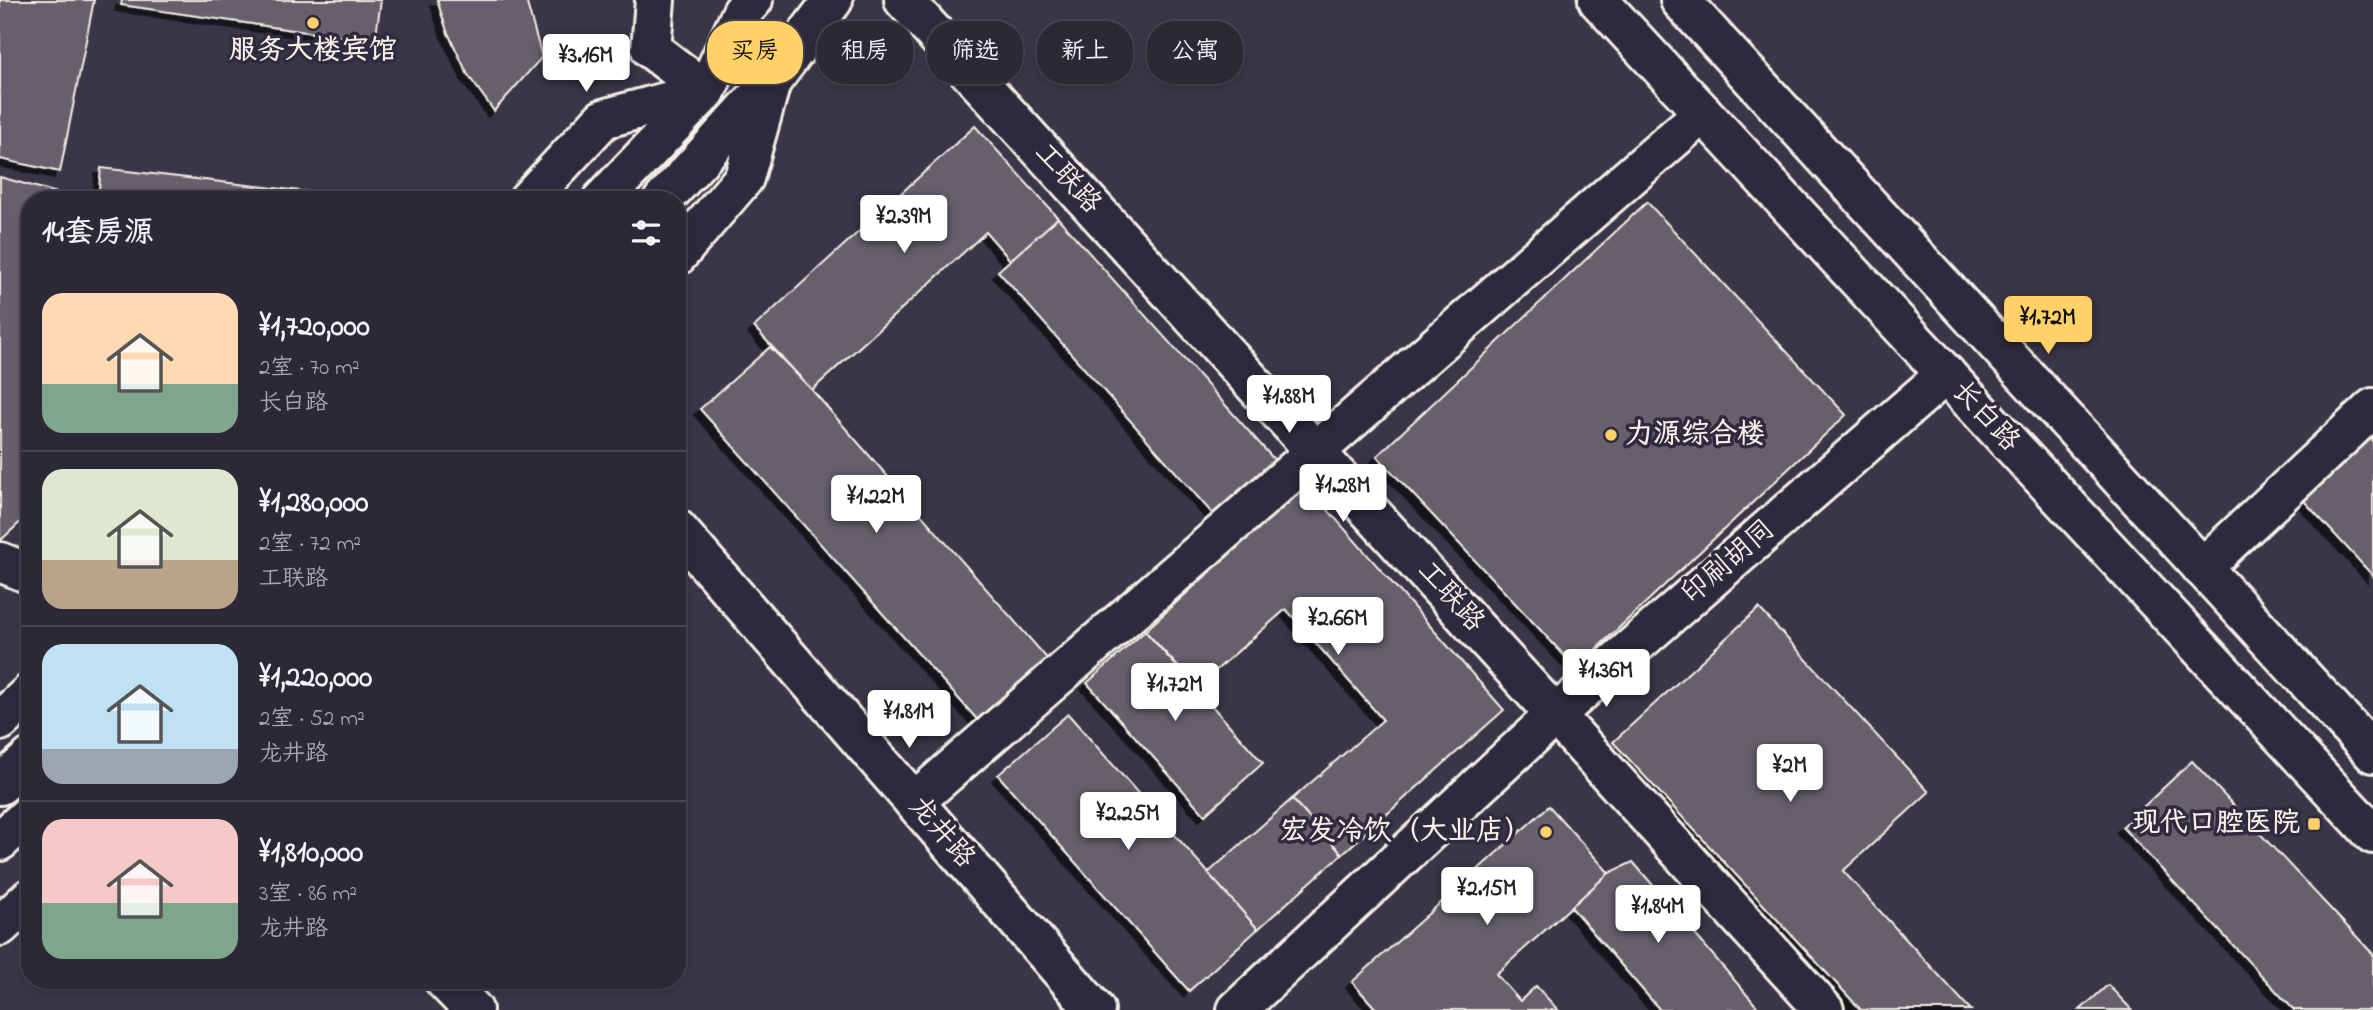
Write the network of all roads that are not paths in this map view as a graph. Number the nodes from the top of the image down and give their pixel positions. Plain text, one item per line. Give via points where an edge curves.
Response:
1 (655, 0) edge
2 (753, 0) edge
3 (833, 0) edge
4 (904, 0) edge
5 (1598, 0) edge
6 (1680, 0) edge
7 (803, 40) edge
8 (769, 84) edge
9 (770, 84) edge
10 (706, 91) junction
11 (1703, 113) junction
12 (536, 191) edge
13 (611, 191) edge
14 (671, 191) edge
15 (686, 246) edge
16 (1945, 374) junction
17 (2373, 408) edge
18 (1316, 451) junction
19 (686, 539) edge
20 (0, 562) edge
21 (2203, 568) junction
22 (21, 570) edge
23 (21, 701) edge
24 (1556, 714) junction
25 (0, 721) edge
26 (2373, 753) edge
27 (21, 766) edge
28 (0, 785) edge
29 (914, 802) junction
30 (21, 822) edge
31 (2373, 834) edge
32 (0, 841) edge
33 (21, 906) edge
34 (0, 926) edge
35 (453, 989) edge
36 (473, 1010) edge
37 (1095, 1010) edge
38 (1237, 1010) edge
39 (1824, 1010) edge

1 - 10 street via 651,49
2 - 10 street via 742,12
3 - 7 street
4 - 18 street, 工联路
5 - 11 street, 长白路
6 - 21 street, 长白路
8 - 14 street
9 - 15 street via 744,178
10 - 12 street via 603,119
10 - 13 street
11 - 16 street, 长白路
11 - 18 street
16 - 24 street, 印刷胡同
16 - 31 street, 长白路
17 - 21 street
18 - 24 street, 工联路
18 - 29 street
19 - 29 street, 龙井路
20 - 22 street
21 - 26 street, 长白路
23 - 25 street
24 - 38 street, 印刷胡同
24 - 39 street, 工联路
27 - 28 street
29 - 37 street, 龙井路
30 - 32 street
33 - 34 street
35 - 36 street

